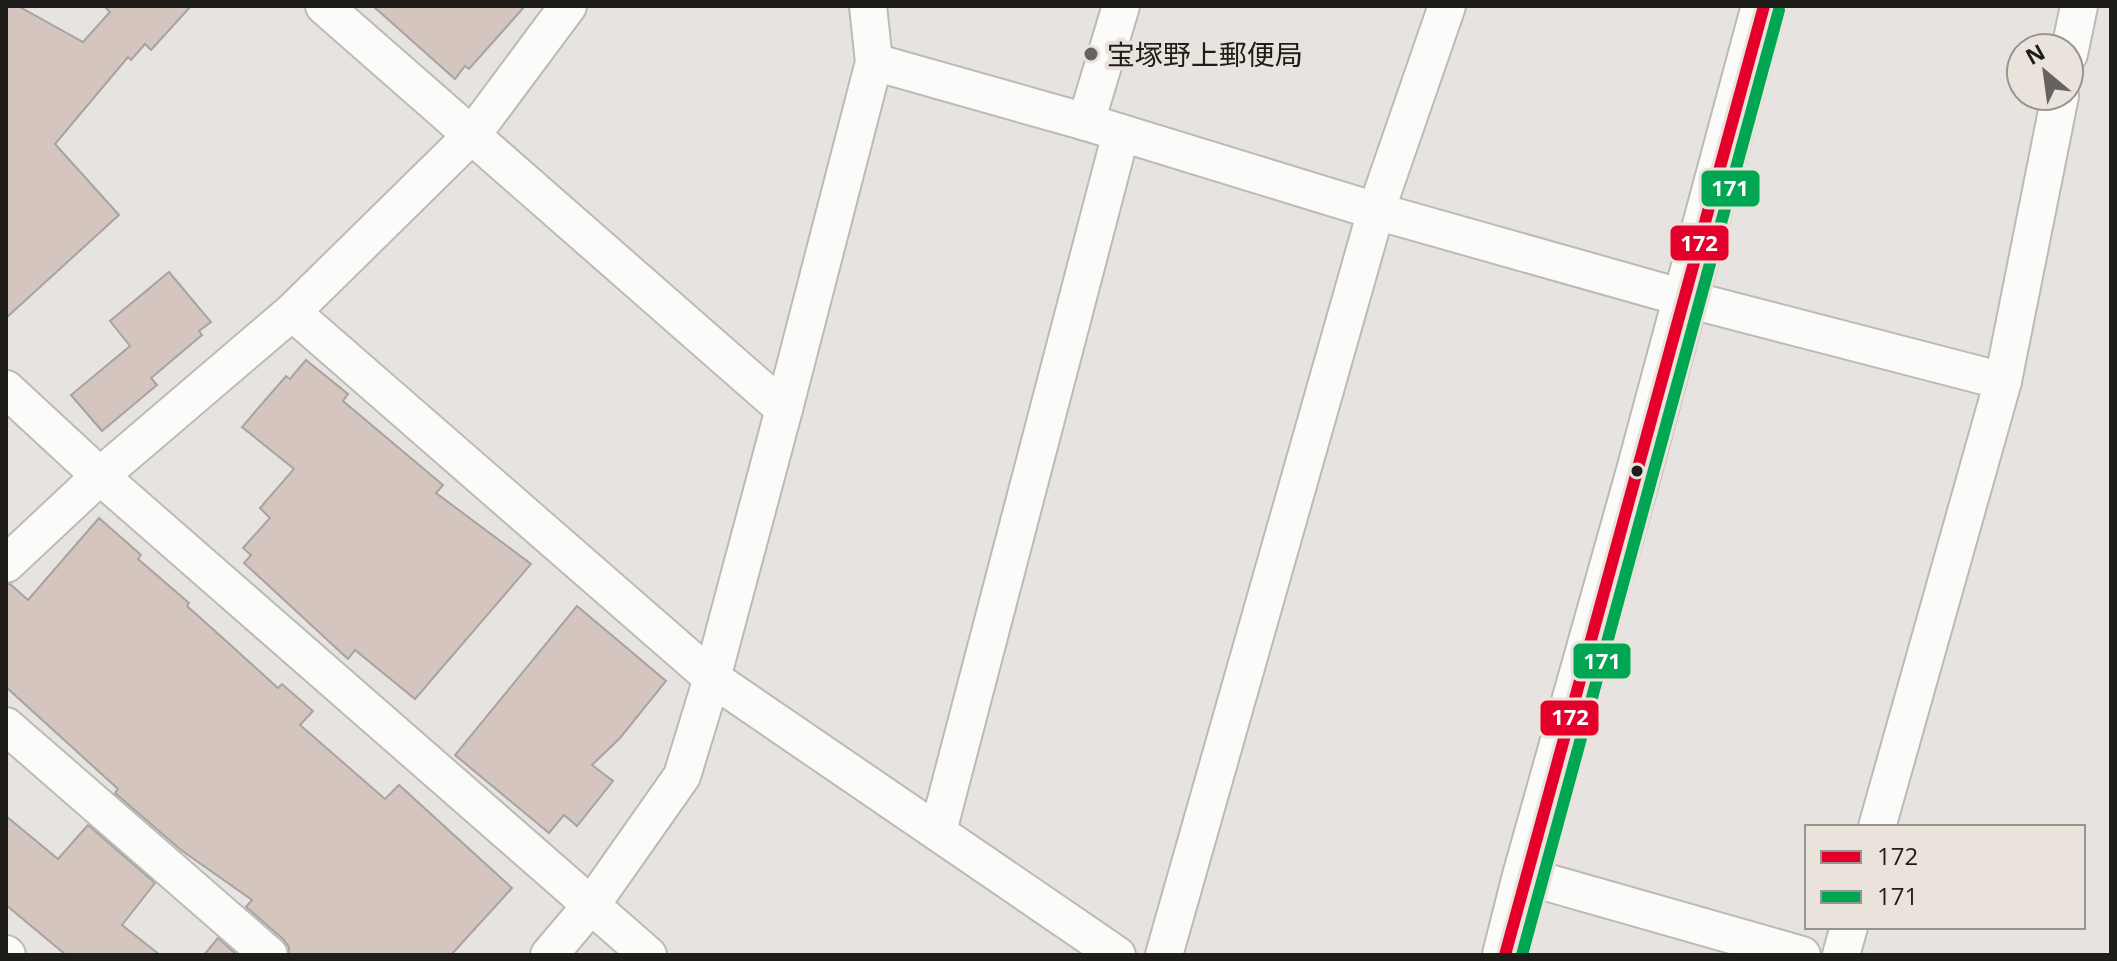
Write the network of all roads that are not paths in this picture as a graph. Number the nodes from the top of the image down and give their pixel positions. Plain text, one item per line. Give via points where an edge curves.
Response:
1 (324, 6) edge
2 (568, 6) edge
3 (868, 6) edge
4 (1121, 6) edge
5 (1447, 6) edge
6 (1764, 6) edge
7 (2079, 6) edge
8 (2074, 32) edge
9 (874, 62) junction
10 (2057, 112) edge
11 (1086, 122) junction
12 (1121, 133) junction
13 (472, 135) junction
14 (1376, 211) junction
15 (1687, 299) junction
16 (292, 312) junction
17 (2003, 381) junction
18 (6, 389) edge
19 (784, 409) junction
20 (100, 476) junction
21 (6, 564) edge
22 (712, 678) junction
23 (6, 726) edge
24 (1878, 825) edge
25 (938, 831) junction
26 (1525, 876) junction
27 (592, 904) junction
28 (1848, 929) edge
29 (269, 955) edge
30 (549, 955) edge
31 (648, 955) edge
32 (1117, 955) edge
33 (1164, 955) edge
34 (1505, 955) edge
35 (1802, 955) edge
36 (1841, 955) edge

1 - 13 street
2 - 13 street
3 - 9 street
4 - 11 street
5 - 14 street
6 - 15 street
7 - 8 street
9 - 11 street
9 - 19 street
10 - 17 street
11 - 12 street
12 - 14 street
12 - 25 street
13 - 16 street
13 - 19 street
14 - 15 street
14 - 33 street
15 - 17 street
15 - 26 street
16 - 20 street
16 - 22 street
17 - 24 street
18 - 20 street
19 - 22 street
20 - 21 street
20 - 27 street
22 - 25 street
22 - 27 street via 682,776
23 - 29 street
25 - 32 street
26 - 34 street
26 - 35 street
27 - 30 street
27 - 31 street
28 - 36 street

